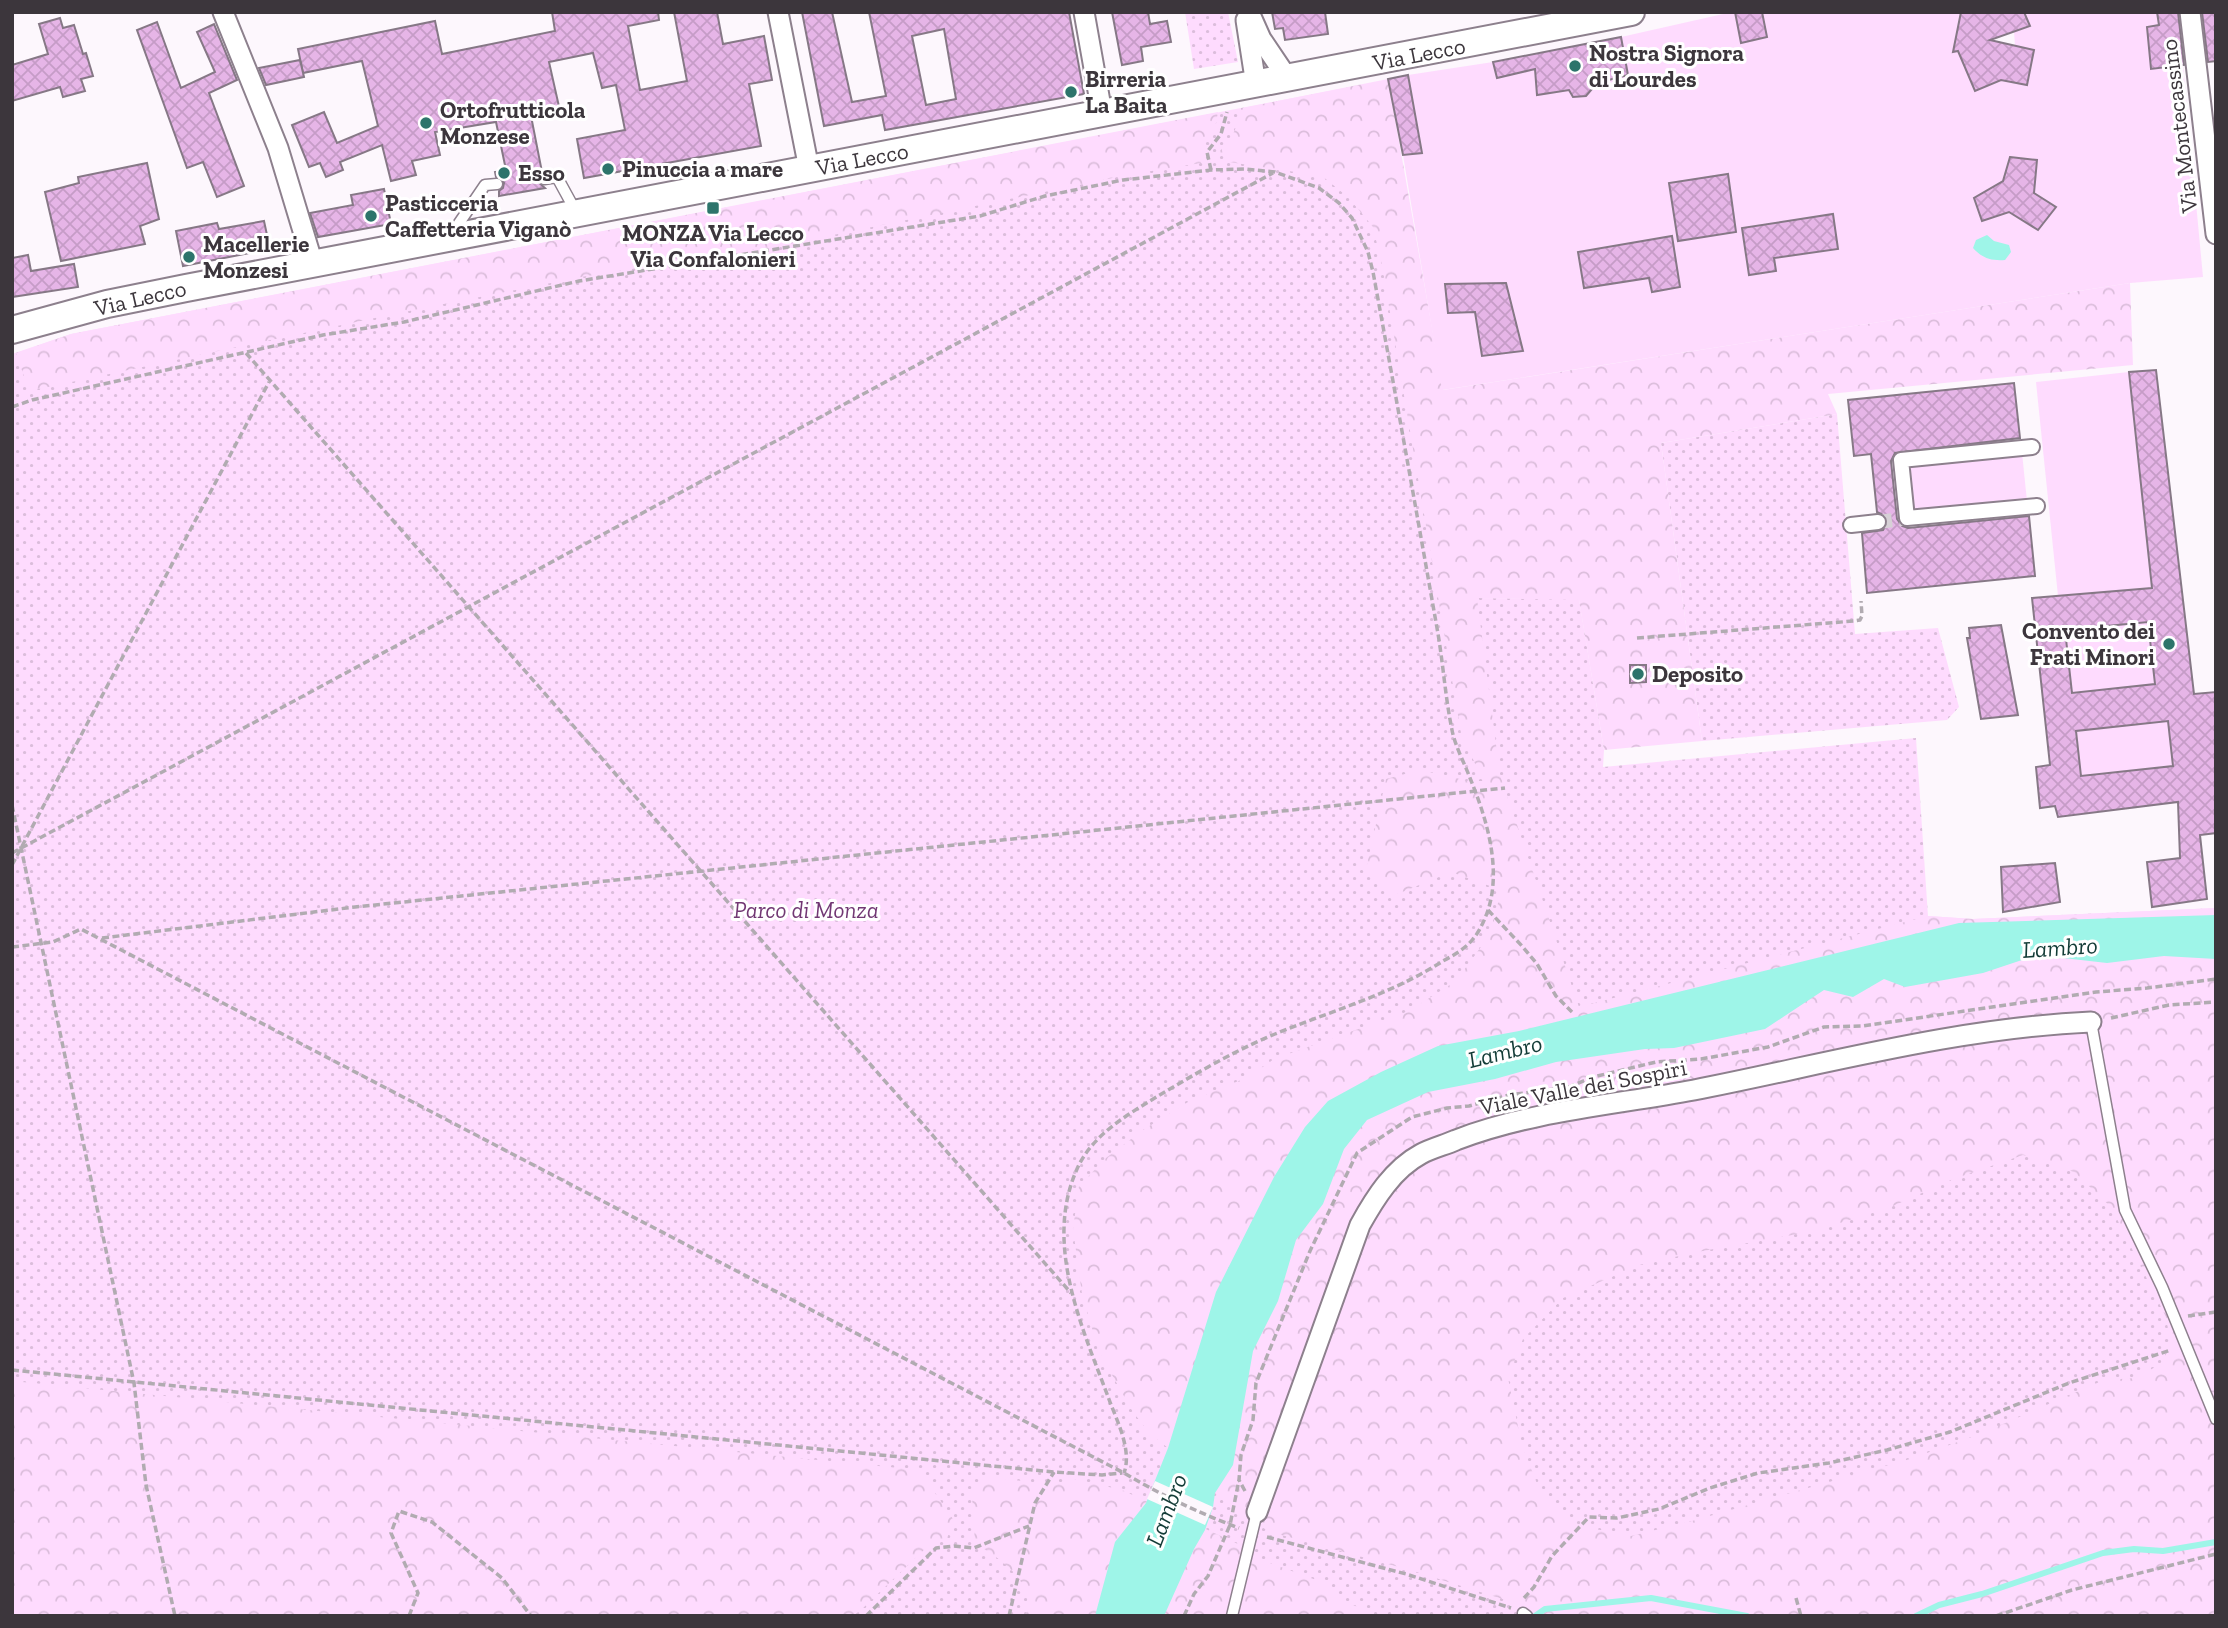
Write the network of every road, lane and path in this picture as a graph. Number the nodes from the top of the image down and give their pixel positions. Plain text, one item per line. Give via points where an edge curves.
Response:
1 (223, 12) edge
2 (778, 12) edge
3 (1084, 12) edge
4 (1247, 12) edge
5 (1631, 12) edge
6 (2190, 12) edge
7 (1288, 79) junction
8 (1255, 85) junction
9 (1224, 90) junction
10 (1102, 113) junction
11 (809, 169) junction
12 (1212, 170) junction
13 (1275, 172) junction
14 (544, 179) dead end
15 (497, 184) dead end
16 (577, 214) junction
17 (2216, 234) edge
18 (450, 237) junction
19 (313, 264) junction
20 (12, 330) edge
21 (246, 353) junction
22 (270, 381) junction
23 (12, 407) edge
24 (2032, 446) dead end
25 (2038, 506) dead end
26 (1878, 522) tunnel mouth
27 (1851, 525) dead end
28 (1861, 601) dead end
29 (468, 607) junction
30 (1637, 638) dead end
31 (1505, 788) dead end
32 (1476, 791) junction
33 (12, 805) edge
34 (21, 848) junction
35 (12, 853) edge
36 (12, 865) edge
37 (701, 871) junction
38 (1488, 911) junction
39 (100, 938) junction
40 (41, 944) junction
41 (12, 947) edge
42 (2216, 979) edge
43 (2216, 1002) edge
44 (1572, 1012) dead end
45 (2091, 1022) junction
46 (1073, 1295) junction
47 (2216, 1312) edge
48 (2175, 1319) junction
49 (2186, 1345) junction
50 (12, 1370) edge
51 (134, 1382) junction
52 (2216, 1419) edge
53 (1054, 1472) junction
54 (1124, 1473) junction
55 (1239, 1480) junction
56 (1257, 1512) junction
57 (1230, 1525) junction
58 (1029, 1526) junction
59 (1251, 1533) junction
60 (2216, 1554) edge
61 (1796, 1598) dead end
62 (176, 1616) edge
63 (409, 1616) edge
64 (531, 1616) edge
65 (866, 1616) edge
66 (1009, 1616) edge
67 (1184, 1616) edge
68 (1232, 1616) edge
69 (1801, 1616) edge
70 (1996, 1616) edge

1 - 19 street via 278,148
2 - 11 street
3 - 10 street
4 - 7 street
4 - 8 street
5 - 7 main road, Via Lecco
6 - 17 street, Via Montecassino
7 - 8 main road, Via Lecco
8 - 9 main road, Via Lecco
9 - 10 main road, Via Lecco
9 - 12 path via 1228,110 1221,134 1207,152
10 - 11 main road, Via Lecco
11 - 16 main road, Via Lecco
12 - 13 path
12 - 21 path via 1123,180 1045,195 980,216 579,281
13 - 29 path
13 - 32 path via 1319,188 1339,203 1352,218 1368,252 1452,733
14 - 16 lane via 557,177
15 - 18 lane via 485,185
16 - 18 main road, Via Lecco
18 - 19 main road, Via Lecco
19 - 20 main road, Via Lecco via 107,304
21 - 22 path
21 - 23 path
22 - 29 path
22 - 34 path
24 - 25 street via 1901,460 1904,518
26 - 27 street
28 - 30 path via 1860,620
29 - 34 path
29 - 37 path
31 - 32 path
32 - 37 path
32 - 38 path via 1491,841 1493,888
33 - 34 path
34 - 35 path
34 - 36 path
34 - 40 path
37 - 39 path
37 - 46 path
38 - 44 path via 1522,946
38 - 46 path via 1464,948 1423,974 1271,1035 1200,1071 1133,1111 1094,1141 1078,1166 1062,1220
39 - 40 path via 81,929
39 - 54 path
40 - 41 path
40 - 51 path
42 - 55 path via 1862,1026 1824,1027 1768,1047 1656,1062 1569,1087 1412,1117 1357,1153 1334,1198 1256,1383
43 - 45 path via 2169,1005
45 - 48 lane via 2125,1210
45 - 56 street, Viale Valle dei Sospiri via 1933,1039 1492,1126 1421,1154 1377,1195 1360,1225
46 - 54 path via 1122,1435
47 - 48 path
48 - 49 lane
49 - 52 lane
49 - 59 path via 2069,1383 1950,1432 1829,1463 1758,1473 1660,1509 1617,1518 1589,1517 1552,1556 1526,1597 1512,1608
50 - 51 path
51 - 53 path
51 - 62 path via 146,1485
53 - 54 path
53 - 58 path via 1035,1503
54 - 57 path
55 - 56 path
55 - 57 path
56 - 59 lane, Viale Valle dei Sospiri
57 - 59 path
57 - 67 path
58 - 65 path via 974,1548 936,1548
58 - 66 path
59 - 68 lane, Viale Valle dei Sospiri
60 - 70 path via 2072,1590
61 - 69 path
63 - 64 path via 418,1593 391,1533 399,1511 432,1522 502,1578

